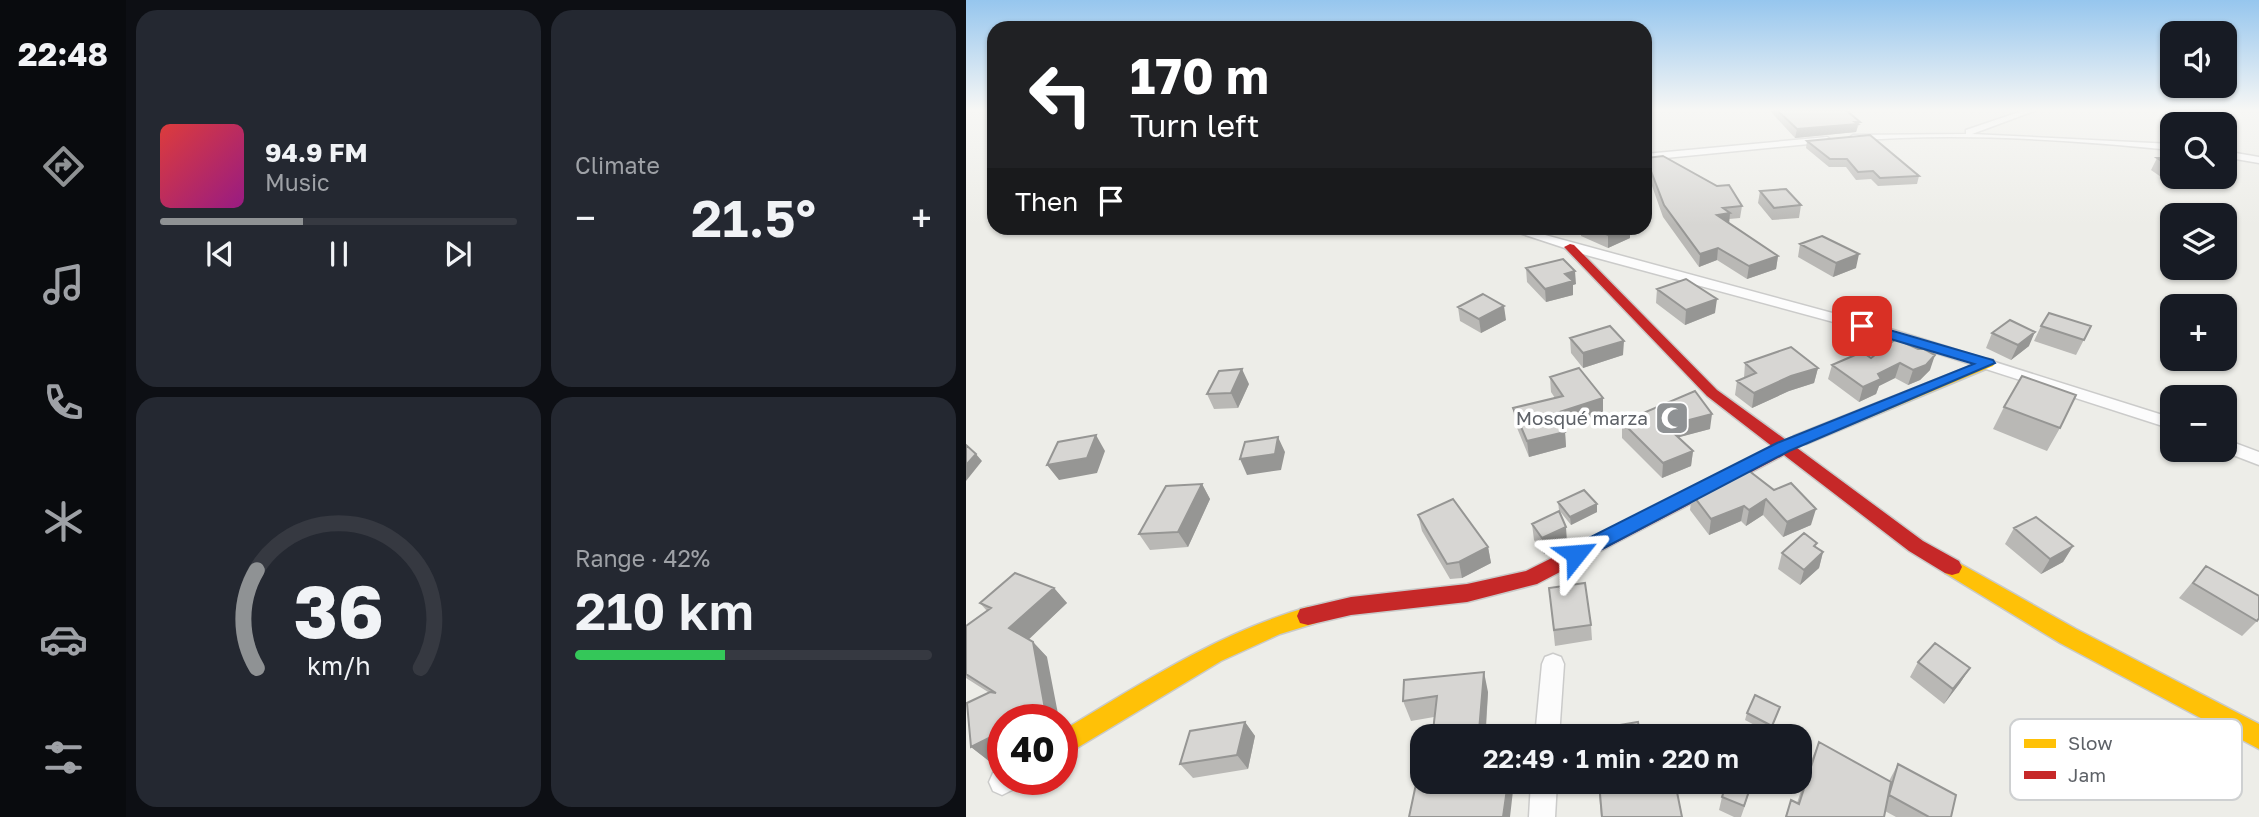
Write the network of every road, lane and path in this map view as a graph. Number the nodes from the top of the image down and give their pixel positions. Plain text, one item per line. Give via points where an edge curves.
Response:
1 (1743, 148) edge
2 (1652, 156) edge
3 (2237, 157) edge
4 (2259, 160) edge
5 (1531, 235) edge
6 (1570, 247) junction
7 (1988, 363) junction
8 (2160, 420) edge
9 (1783, 447) junction
10 (2237, 450) edge
11 (2259, 459) edge
12 (1553, 664) dead end
13 (2225, 719) edge
14 (1548, 724) edge
15 (2242, 728) edge
16 (1078, 736) edge
17 (2259, 737) edge
18 (1543, 794) edge
19 (1542, 817) edge

1 - 2 street
3 - 4 street
5 - 6 street
6 - 7 street
6 - 9 street via 1712,393
7 - 8 street
7 - 9 street
9 - 13 street via 1916,546 2068,636
9 - 16 street via 1530,578 1467,593 1352,606 1285,621 1223,648
10 - 11 street
12 - 14 street
15 - 17 street
18 - 19 street

